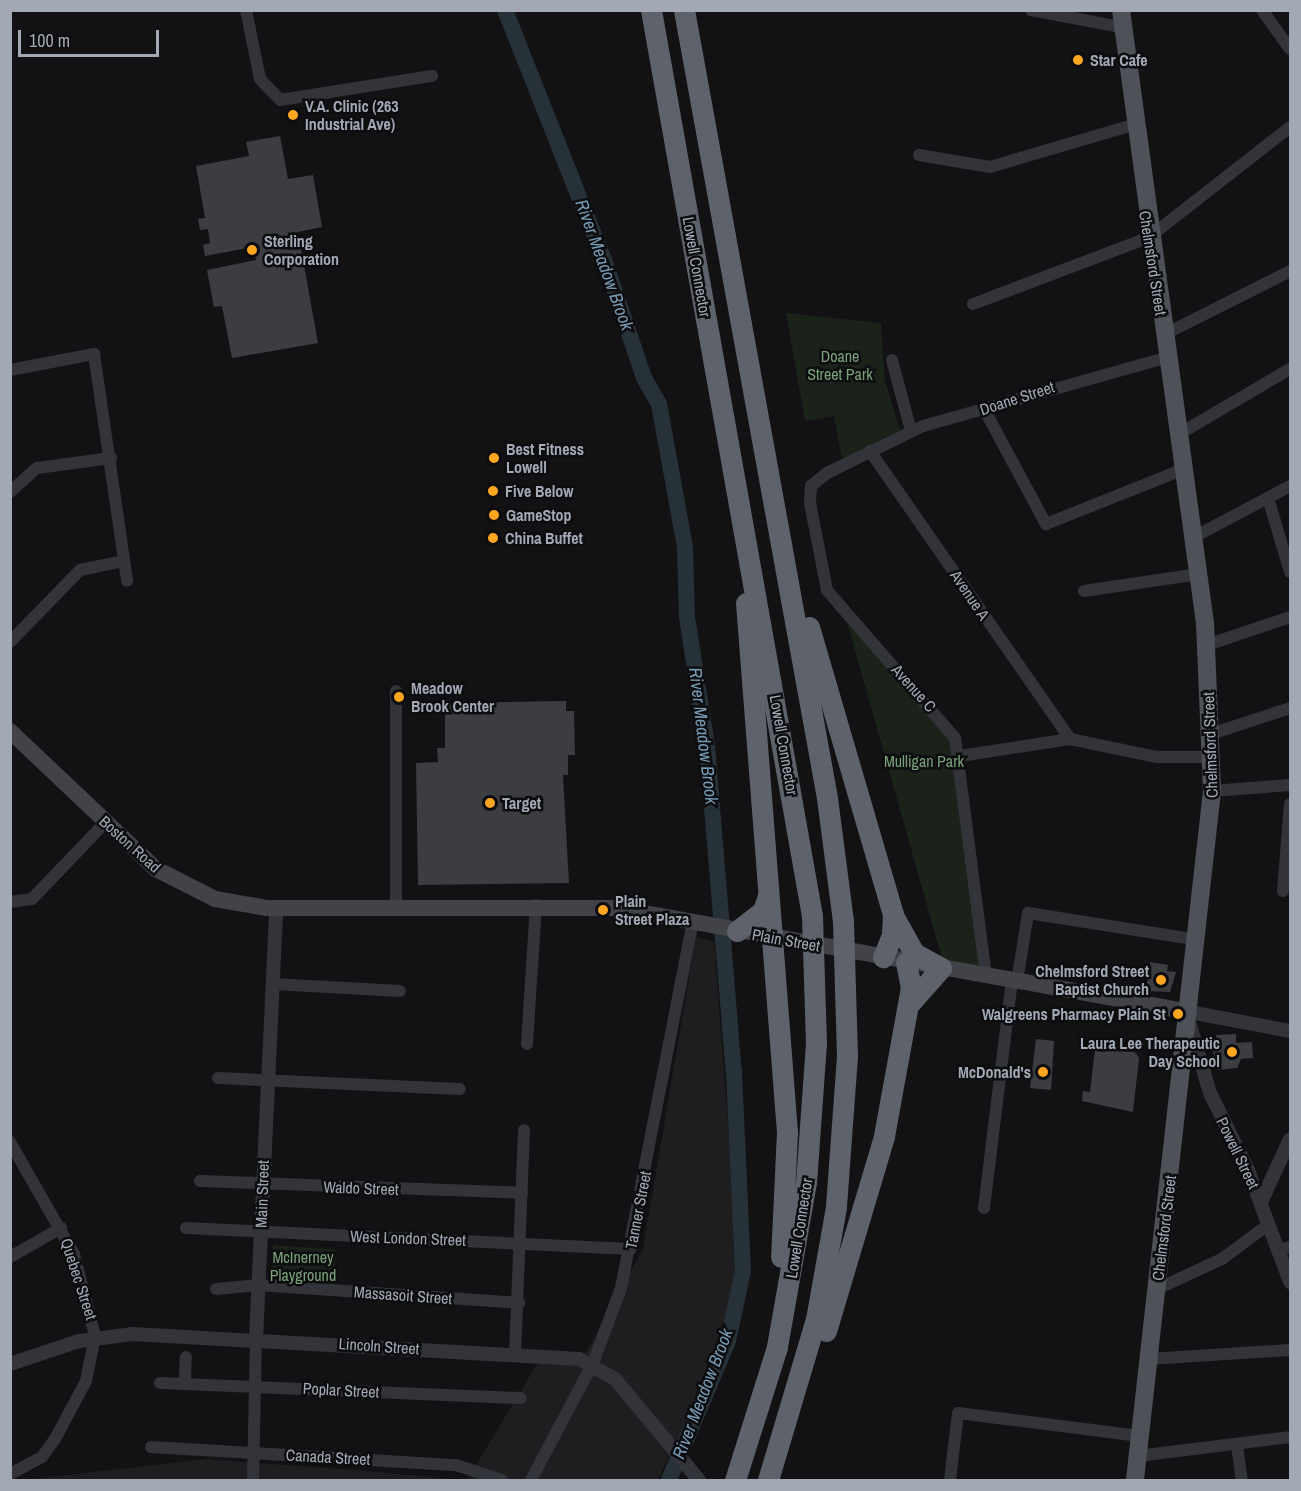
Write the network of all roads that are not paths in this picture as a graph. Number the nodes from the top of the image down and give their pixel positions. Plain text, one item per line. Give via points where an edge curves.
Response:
1 (246, 10) edge
2 (651, 10) edge
3 (684, 10) edge
4 (1030, 10) edge
5 (1262, 10) edge
6 (1121, 19) edge
7 (1290, 49) edge
8 (432, 76) dead end
9 (1133, 125) junction
10 (1290, 127) edge
11 (919, 155) dead end
12 (1148, 238) junction
13 (1290, 271) edge
14 (973, 304) dead end
15 (1165, 334) junction
16 (1168, 357) junction
17 (892, 360) dead end
18 (1290, 369) edge
19 (10, 370) edge
20 (984, 409) junction
21 (911, 431) junction
22 (1179, 434) junction
23 (870, 451) junction
24 (111, 458) junction
25 (1184, 469) junction
26 (770, 486) junction
27 (1290, 486) edge
28 (10, 492) edge
29 (738, 492) junction
30 (1268, 498) junction
31 (1194, 537) junction
32 (124, 561) junction
33 (1290, 572) edge
34 (1199, 574) junction
35 (127, 581) dead end
36 (1084, 591) dead end
37 (1290, 618) edge
38 (10, 642) edge
39 (1207, 645) junction
40 (396, 691) dead end
41 (1290, 708) edge
42 (10, 731) edge
43 (1211, 734) junction
44 (1070, 739) junction
45 (960, 756) junction
46 (1211, 757) junction
47 (1290, 785) edge
48 (1212, 791) junction
49 (1290, 804) edge
50 (105, 823) junction
51 (10, 891) edge
52 (1283, 891) dead end
53 (768, 896) junction
54 (14, 902) edge
55 (536, 905) junction
56 (276, 907) junction
57 (396, 907) junction
58 (893, 914) junction
59 (700, 924) junction
60 (737, 931) junction
61 (772, 938) junction
62 (1198, 940) junction
63 (883, 957) junction
64 (906, 962) junction
65 (941, 968) junction
66 (986, 976) junction
67 (1014, 981) junction
68 (273, 984) junction
69 (400, 991) dead end
70 (908, 1009) junction
71 (1189, 1017) junction
72 (1290, 1031) edge
73 (527, 1044) dead end
74 (218, 1078) dead end
75 (267, 1080) junction
76 (460, 1089) dead end
77 (524, 1130) dead end
78 (1290, 1139) edge
79 (11, 1142) edge
80 (200, 1181) dead end
81 (262, 1185) junction
82 (522, 1194) junction
83 (1261, 1202) junction
84 (984, 1208) dead end
85 (1269, 1224) junction
86 (61, 1228) junction
87 (186, 1228) dead end
88 (260, 1232) junction
89 (521, 1243) junction
90 (631, 1249) junction
91 (1285, 1249) edge
92 (10, 1257) edge
93 (1290, 1282) edge
94 (258, 1285) junction
95 (1158, 1288) junction
96 (216, 1289) dead end
97 (519, 1303) junction
98 (256, 1338) junction
99 (1290, 1350) edge
100 (515, 1354) junction
101 (186, 1357) dead end
102 (1149, 1359) junction
103 (593, 1362) junction
104 (10, 1364) edge
105 (185, 1381) junction
106 (160, 1383) dead end
107 (255, 1386) junction
108 (521, 1398) dead end
109 (756, 1422) junction
110 (1140, 1436) junction
111 (1290, 1437) edge
112 (1237, 1446) junction
113 (150, 1447) dead end
114 (253, 1453) junction
115 (1138, 1456) junction
116 (10, 1474) edge
117 (770, 1475) edge
118 (695, 1476) edge
119 (253, 1480) edge
120 (501, 1480) edge
121 (531, 1480) edge
122 (735, 1480) edge
123 (950, 1480) edge
124 (1135, 1480) edge
125 (1242, 1480) edge

1 - 8 street via 260,79 280,100
2 - 29 highway, Lowell Connector
3 - 26 highway, Lowell Connector
4 - 6 street
5 - 7 street
6 - 9 main road, Chelmsford Street
9 - 11 street via 990,167
9 - 12 main road, Chelmsford Street
10 - 12 street
12 - 14 street
12 - 15 main road, Chelmsford Street
13 - 15 street
15 - 16 main road, Chelmsford Street
16 - 20 street, Doane Street
16 - 22 main road, Chelmsford Street
17 - 21 street
18 - 22 street
19 - 24 street via 94,354
20 - 21 street, Doane Street
20 - 25 street via 1031,503 1046,524
21 - 23 street, Doane Street
22 - 25 main road, Chelmsford Street
23 - 44 street, Avenue A
23 - 45 street, Avenue C via 812,486 824,583 944,722
24 - 28 street via 37,468
24 - 32 street
25 - 31 main road, Chelmsford Street
26 - 58 highway
26 - 117 highway, Lowell Connector via 827,798 843,921 846,979 845,1104 831,1239 805,1365
27 - 30 street
29 - 53 highway
29 - 109 highway, Lowell Connector via 812,916 815,973 806,1182 784,1315
30 - 31 street
30 - 33 street
31 - 34 main road, Chelmsford Street
32 - 35 street
32 - 38 street via 80,570
34 - 36 street
34 - 39 main road, Chelmsford Street
37 - 39 street
39 - 43 main road, Chelmsford Street
40 - 57 street
41 - 43 street
42 - 50 main road, Boston Road
43 - 46 main road, Chelmsford Street
44 - 45 street
44 - 46 street via 1157,757
45 - 66 street, Avenue C
46 - 48 main road, Chelmsford Street
47 - 48 street
48 - 62 main road, Chelmsford Street
49 - 52 street
50 - 54 street via 32,899
50 - 56 main road, Boston Road via 156,869 215,899
51 - 54 street
53 - 60 highway via 763,911
53 - 61 highway
55 - 57 main road, Plain Street
55 - 59 main road, Plain Street via 591,905
55 - 73 street
56 - 57 main road, Plain Street
56 - 68 street, Main Street
58 - 63 highway via 892,935
58 - 65 highway via 914,953
59 - 60 main road, Plain Street
59 - 90 street, Tanner Street
60 - 61 main road, Plain Street
61 - 63 main road, Plain Street
61 - 109 highway via 787,1191
62 - 67 street via 1028,913
62 - 71 main road, Chelmsford Street
63 - 64 main road, Plain Street
64 - 65 main road, Plain Street
64 - 70 highway via 911,978
65 - 66 main road, Plain Street
65 - 70 highway
66 - 67 main road, Plain Street
67 - 71 main road, Plain Street
67 - 84 street
68 - 69 street
68 - 75 street, Main Street
70 - 117 highway via 871,1188 803,1403
71 - 72 street, Plain Street
71 - 83 street, Powell Street via 1210,1094
71 - 95 main road, Chelmsford Street
74 - 75 street
75 - 76 street
75 - 81 street, Main Street
77 - 82 street
78 - 83 street
79 - 86 street, Quebec Street
80 - 81 street, Waldo Street
81 - 82 street, Waldo Street
81 - 88 street, Main Street
82 - 89 street
83 - 85 street, Powell Street
85 - 91 street, Powell Street
85 - 95 street via 1222,1259
86 - 92 street
86 - 116 street, Quebec Street via 95,1329 86,1381 42,1456
87 - 88 street, West London Street
88 - 89 street, West London Street
88 - 94 street, Main Street
89 - 90 street, West London Street
89 - 97 street
90 - 103 street, Tanner Street
91 - 93 street, Powell Street
94 - 96 street, Massasoit Street
94 - 97 street, Massasoit Street
94 - 98 street, Main Street
95 - 102 main road, Chelmsford Street
97 - 100 street
98 - 100 street, Lincoln Street
98 - 104 street, Lincoln Street via 147,1334 79,1341
98 - 107 street, Main Street
99 - 102 street
100 - 103 street, Lincoln Street
101 - 105 street
102 - 110 main road, Chelmsford Street
103 - 118 street via 626,1390
103 - 121 street, Tanner Street
105 - 106 street, Poplar Street
105 - 107 street, Poplar Street
107 - 108 street, Poplar Street
107 - 114 street, Main Street
109 - 122 highway, Lowell Connector
110 - 115 main road, Chelmsford Street
110 - 123 street via 958,1413
111 - 112 street
112 - 115 street
112 - 125 street
113 - 114 street, Canada Street
114 - 119 street, Main Street
114 - 120 street, Canada Street via 456,1465
115 - 124 main road, Chelmsford Street

